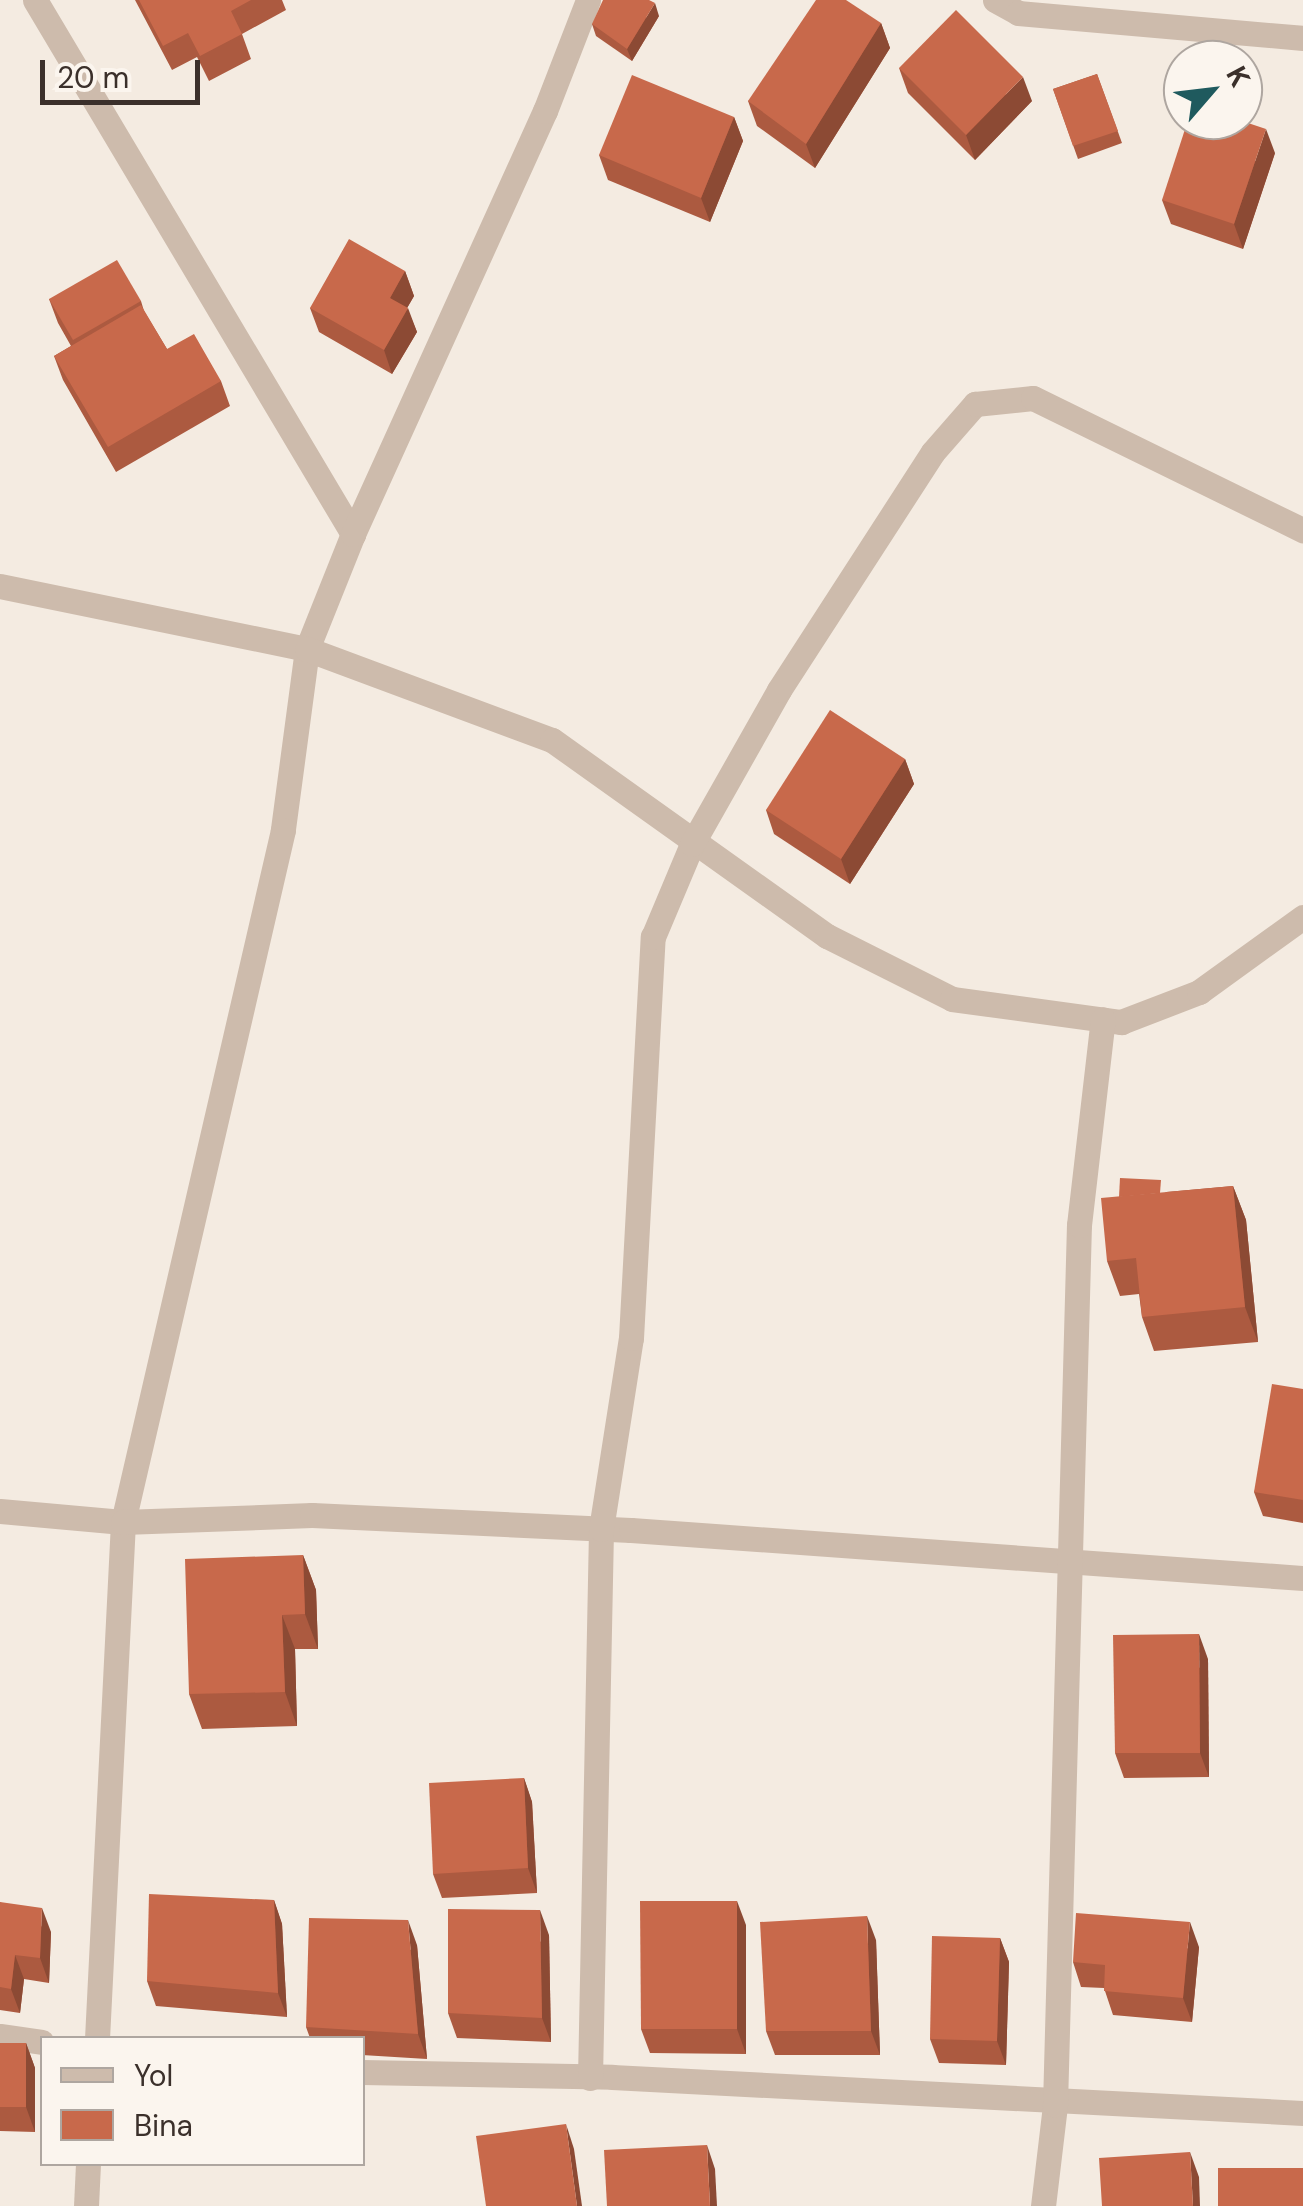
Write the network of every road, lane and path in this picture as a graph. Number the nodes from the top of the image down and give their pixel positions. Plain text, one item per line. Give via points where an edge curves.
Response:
1 (36, 0) edge
2 (588, 0) edge
3 (994, 0) edge
4 (1303, 38) edge
5 (1303, 529) edge
6 (352, 534) junction
7 (0, 586) edge
8 (308, 648) junction
9 (692, 844) junction
10 (1303, 917) edge
11 (1104, 1018) junction
12 (0, 1511) edge
13 (123, 1522) junction
14 (601, 1529) junction
15 (1071, 1559) junction
16 (1303, 1578) edge
17 (0, 2036) edge
18 (97, 2036) edge
19 (40, 2042) edge
20 (365, 2072) edge
21 (590, 2078) junction
22 (1055, 2104) junction
23 (1303, 2113) edge
24 (88, 2166) edge
25 (86, 2206) edge
26 (1043, 2206) edge

1 - 6 street
2 - 6 street via 545,111
3 - 4 street via 1018,13
5 - 9 street via 1032,398 975,404 933,452 779,690
6 - 8 street
7 - 8 street
8 - 9 street via 552,740
8 - 13 street via 282,830
9 - 11 street via 827,936 952,999
9 - 14 street via 653,937 630,1338
10 - 11 street via 1199,992 1121,1022
11 - 15 street via 1079,1224
12 - 13 street
13 - 14 street via 312,1515
13 - 18 street
14 - 15 street
14 - 21 street
15 - 16 street
15 - 22 street
17 - 19 street
20 - 21 street
21 - 22 street
22 - 23 street
22 - 26 street
24 - 25 street

